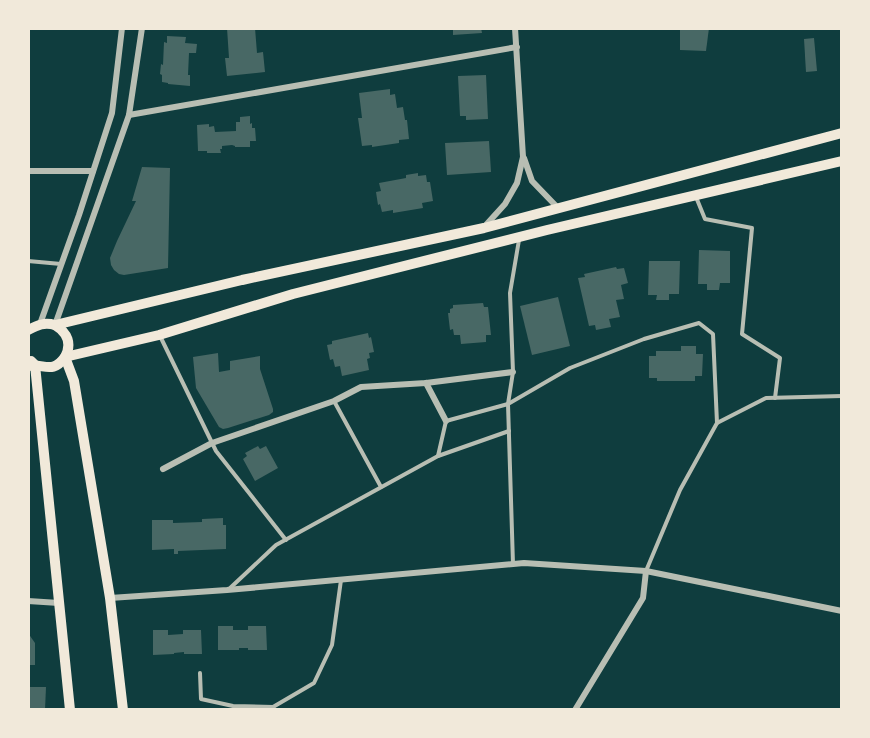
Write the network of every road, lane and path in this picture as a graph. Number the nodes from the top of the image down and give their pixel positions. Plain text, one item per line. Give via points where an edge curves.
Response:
1 (122, 28) edge
2 (142, 28) edge
3 (515, 28) edge
4 (517, 47) junction
5 (129, 115) junction
6 (842, 133) edge
7 (523, 157) junction
8 (842, 161) edge
9 (28, 171) edge
10 (93, 171) junction
11 (695, 196) junction
12 (558, 208) junction
13 (484, 228) junction
14 (520, 237) junction
15 (28, 261) edge
16 (62, 264) junction
17 (55, 325) junction
18 (32, 329) edge
19 (159, 335) junction
20 (65, 357) junction
21 (31, 363) edge
22 (513, 372) junction
23 (426, 383) junction
24 (842, 396) edge
25 (775, 398) junction
26 (334, 401) junction
27 (508, 404) junction
28 (446, 421) junction
29 (717, 423) junction
30 (509, 431) junction
31 (212, 443) junction
32 (438, 456) junction
33 (164, 469) dead end
34 (381, 487) junction
35 (286, 540) junction
36 (513, 564) junction
37 (646, 572) junction
38 (340, 580) junction
39 (227, 590) junction
40 (110, 598) junction
41 (28, 601) edge
42 (60, 603) junction
43 (842, 611) edge
44 (200, 673) dead end
45 (70, 710) edge
46 (123, 710) edge
47 (575, 710) edge

1 - 10 street via 112,113
2 - 5 street
3 - 4 street
4 - 5 street
4 - 7 street
5 - 17 street
6 - 12 main road
7 - 12 street via 532,181
7 - 13 street via 518,183
8 - 11 main road
9 - 10 street
10 - 16 street
11 - 14 main road
11 - 25 lane via 705,219 752,228 742,334 780,358
12 - 13 main road
13 - 17 main road
14 - 19 main road via 293,294
14 - 22 lane via 510,293
15 - 16 lane
16 - 18 street
17 - 18 main road via 48,323
17 - 20 main road via 69,341
19 - 20 main road
19 - 31 lane
20 - 21 main road via 49,368
20 - 40 main road via 74,381
21 - 42 main road via 42,425
22 - 23 street
22 - 27 lane
23 - 26 street via 361,387
23 - 28 street
24 - 25 lane
25 - 29 lane via 766,398
26 - 31 street
26 - 34 lane
27 - 28 lane
27 - 29 lane via 570,368 699,322 713,334
27 - 30 lane
28 - 32 lane
29 - 37 lane via 680,490
30 - 32 lane
30 - 36 lane
31 - 33 street
31 - 35 lane
32 - 34 lane
34 - 35 lane
35 - 39 lane
36 - 37 street
36 - 38 street
37 - 43 street
37 - 47 street via 643,598
38 - 39 street
38 - 44 lane via 332,645 314,683 273,707 232,706 201,699
39 - 40 street
40 - 46 main road
41 - 42 street
42 - 45 main road

